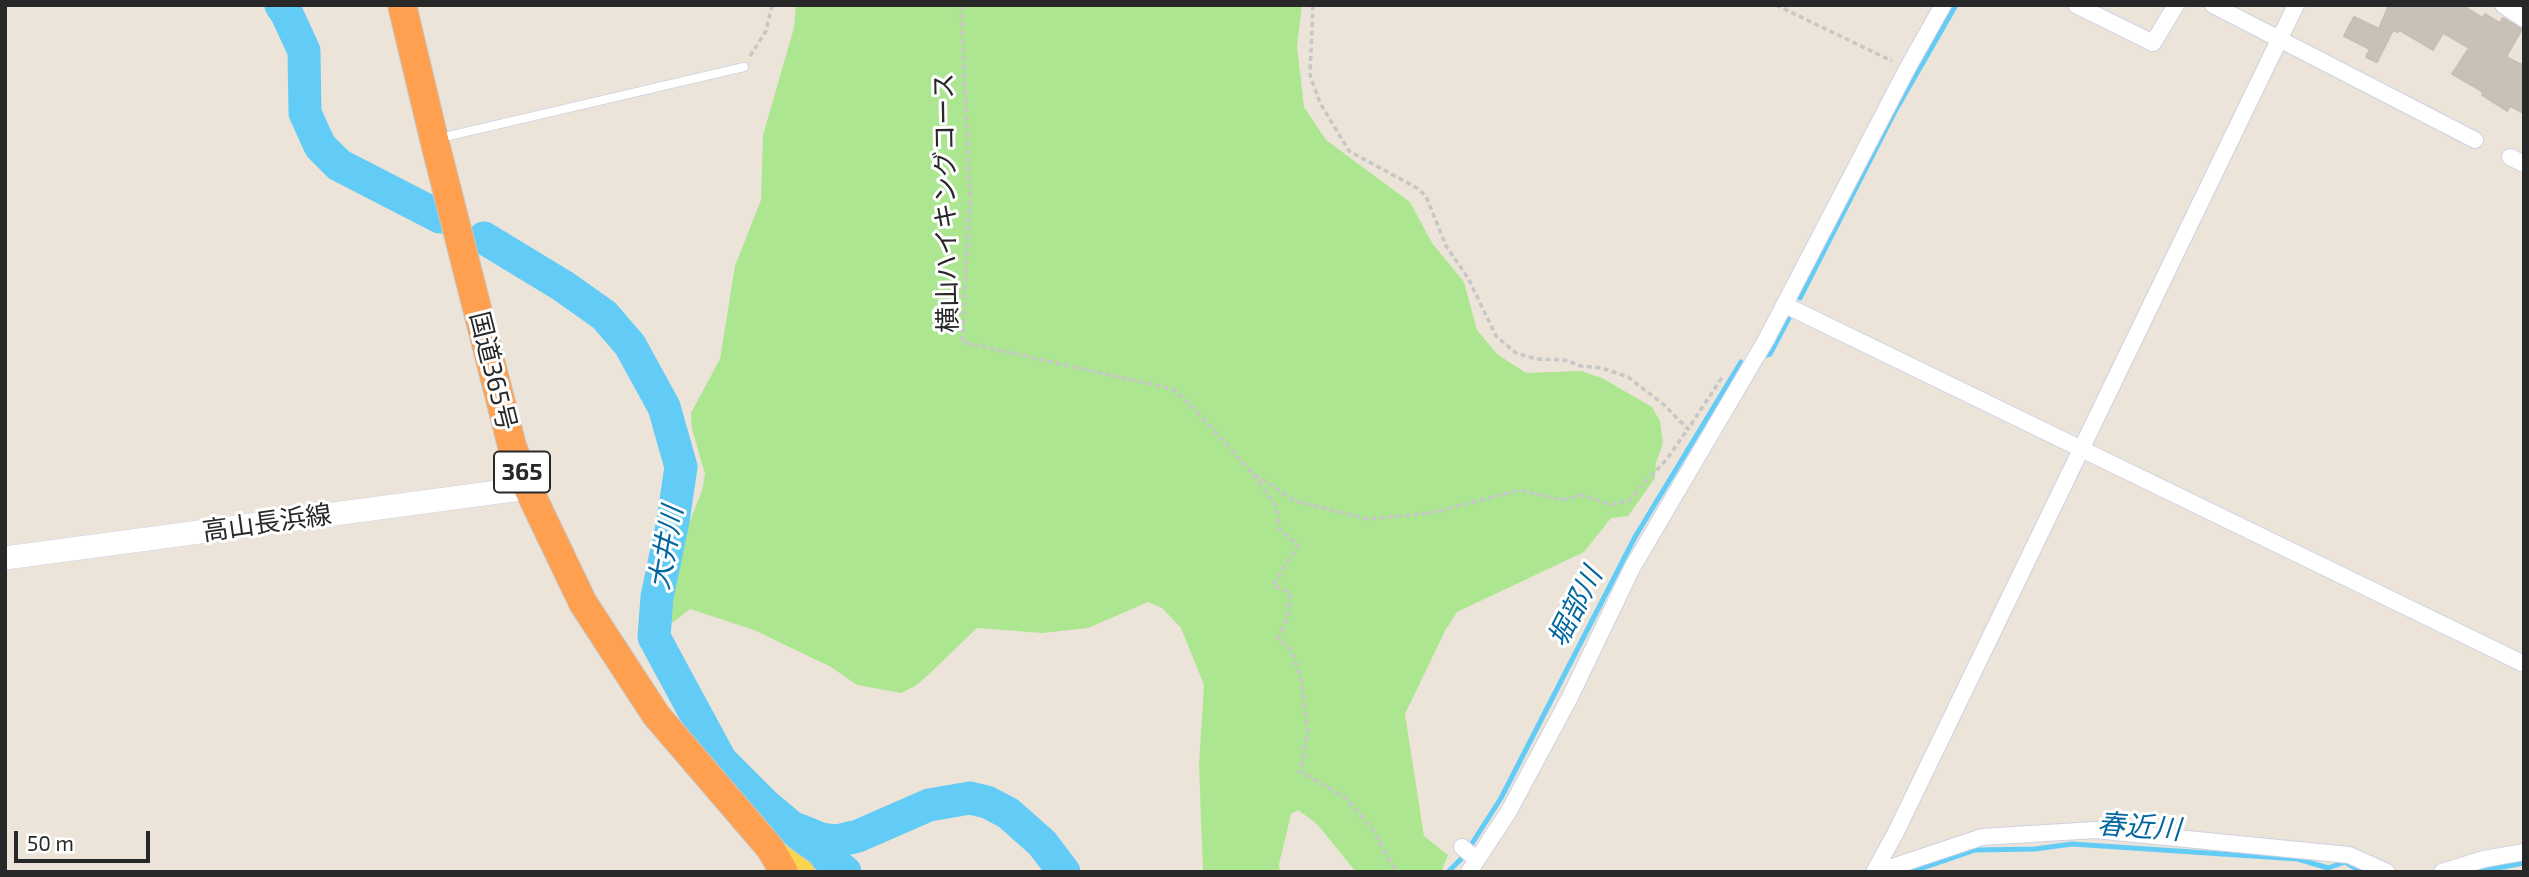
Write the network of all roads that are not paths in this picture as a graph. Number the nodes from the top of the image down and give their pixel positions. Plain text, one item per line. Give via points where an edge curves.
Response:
1 (402, 5) edge
2 (1943, 5) edge
3 (2076, 5) edge
4 (2176, 5) edge
5 (2213, 5) edge
6 (2296, 5) edge
7 (2503, 5) edge
8 (2524, 19) edge
9 (2281, 40) junction
10 (744, 67) road end
11 (434, 139) junction
12 (2475, 140) dead end
13 (1785, 305) junction
14 (2080, 449) junction
15 (528, 488) junction
16 (5, 558) edge
17 (2524, 664) edge
18 (2524, 852) edge
19 (1470, 858) edge
20 (777, 860) edge
21 (802, 872) edge
22 (1876, 872) edge
23 (2386, 872) edge
24 (2442, 872) edge

1 - 11 highway, 国道365号 / 365
2 - 13 street
3 - 4 street via 2153,43
5 - 9 street
6 - 9 street
7 - 8 street
9 - 12 street
9 - 14 street
10 - 11 lane
11 - 15 highway, 国道365号 / 365 via 512,446
13 - 14 street
13 - 19 street via 1632,568 1509,811
14 - 17 street
14 - 22 street
15 - 16 main road, 高山長浜線
15 - 20 highway, 国道365号 / 365 via 583,603 656,715
18 - 24 street
20 - 21 main road
22 - 23 street via 1982,837 2095,830 2348,855

